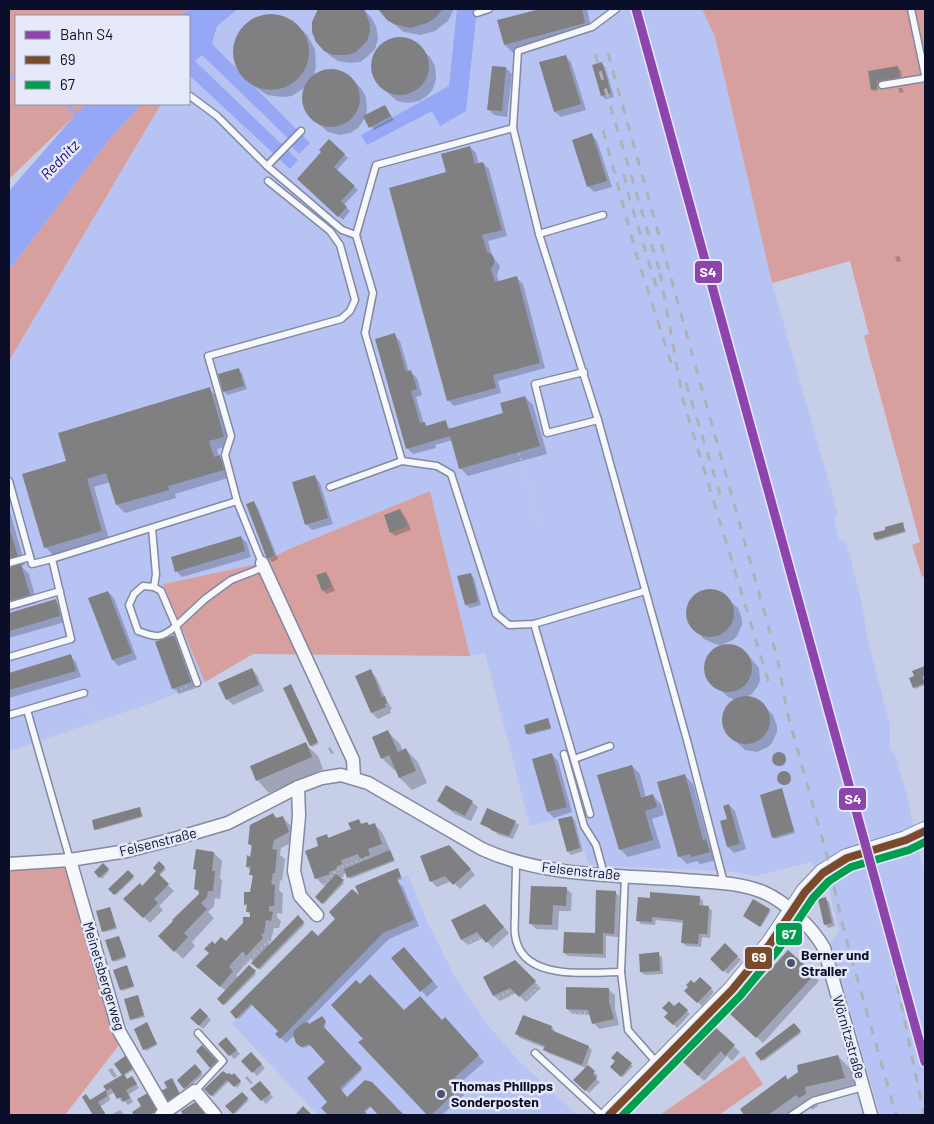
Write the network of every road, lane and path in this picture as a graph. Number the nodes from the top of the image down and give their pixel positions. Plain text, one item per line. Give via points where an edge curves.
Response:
1 (489, 9) edge
2 (616, 9) edge
3 (912, 9) edge
4 (477, 12) dead end
5 (925, 77) edge
6 (882, 85) dead end
7 (190, 96) dead end
8 (513, 128) junction
9 (301, 131) dead end
10 (267, 166) junction
11 (268, 181) dead end
12 (603, 215) dead end
13 (539, 234) junction
14 (356, 235) junction
15 (584, 372) junction
16 (598, 420) junction
17 (519, 454) dead end
18 (402, 461) junction
19 (9, 481) edge
20 (330, 487) dead end
21 (237, 501) junction
22 (539, 525) dead end
23 (152, 528) junction
24 (30, 557) junction
25 (52, 559) junction
26 (9, 563) edge
27 (263, 565) junction
28 (154, 587) junction
29 (60, 591) junction
30 (645, 591) junction
31 (9, 606) edge
32 (534, 624) junction
33 (176, 626) junction
34 (9, 657) edge
35 (197, 683) junction
36 (84, 693) joint
37 (26, 710) junction
38 (9, 715) edge
39 (93, 722) junction
40 (36, 743) junction
41 (610, 746) dead end
42 (102, 748) dead end
43 (564, 754) dead end
44 (574, 759) junction
45 (354, 778) junction
46 (298, 787) junction
47 (384, 793) junction
48 (250, 812) junction
49 (590, 814) dead end
50 (925, 831) edge
51 (70, 860) junction
52 (516, 861) junction
53 (9, 864) edge
54 (604, 874) junction
55 (625, 876) junction
56 (802, 877) dead end
57 (724, 883) junction
58 (763, 892) junction
59 (792, 912) junction
60 (317, 915) dead end
61 (515, 935) junction
62 (490, 949) junction
63 (449, 954) junction
64 (472, 958) dead end
65 (621, 972) junction
66 (520, 1004) junction
67 (481, 1007) junction
68 (586, 1013) dead end
69 (502, 1022) dead end
70 (198, 1033) dead end
71 (535, 1053) dead end
72 (658, 1065) junction
73 (863, 1087) junction
74 (195, 1091) junction
75 (164, 1113) edge
76 (215, 1115) edge
77 (588, 1115) edge
78 (602, 1115) edge
79 (609, 1115) edge
80 (792, 1115) edge
81 (871, 1115) edge

1 - 4 lane
2 - 8 lane via 592,27 518,51
3 - 5 lane
5 - 6 lane
7 - 10 lane via 217,116
8 - 13 lane
8 - 14 lane via 376,165
9 - 10 lane
10 - 14 lane via 342,230
11 - 21 lane via 330,231 340,245 355,300 350,312 341,319 208,356 231,436 225,455
12 - 13 lane
13 - 15 lane
14 - 18 lane via 373,293 365,334
15 - 16 lane
15 - 16 lane via 535,384 547,433
16 - 30 lane
17 - 22 path
18 - 20 lane
18 - 32 lane via 437,466 450,474 496,614 509,625
19 - 24 lane
21 - 23 lane
21 - 27 lane
23 - 25 lane
23 - 28 lane
24 - 25 lane via 32,564
24 - 26 lane
25 - 29 lane
27 - 33 lane via 231,580 204,598
27 - 45 street via 353,760
28 - 33 lane via 161,590
28 - 33 lane via 143,586 128,605 138,631 155,638
29 - 31 lane
29 - 34 lane via 71,639
30 - 32 lane
30 - 57 lane
32 - 44 lane
33 - 35 lane
35 - 39 path
35 - 48 path via 203,686
36 - 37 lane
36 - 39 path
37 - 38 lane
37 - 40 lane
39 - 40 path
39 - 42 path
40 - 51 lane
41 - 44 lane
43 - 54 lane via 584,826 596,845
44 - 49 lane
45 - 46 street, Felsenstraße via 341,775 322,778
45 - 47 street, Felsenstraße
46 - 48 street, Felsenstraße
46 - 60 street via 294,871 300,896
47 - 52 street, Felsenstraße via 482,849
47 - 63 path via 384,804
48 - 51 street, Felsenstraße via 228,823 177,838
50 - 59 main road via 856,855 830,868 805,892
51 - 53 street, Felsenstraße
51 - 75 street, Meinetsbergerweg via 119,1031
52 - 54 street, Felsenstraße via 552,870
52 - 61 lane
54 - 55 street, Felsenstraße
55 - 57 street, Felsenstraße
55 - 65 lane
56 - 58 path via 778,882
57 - 58 street, Felsenstraße
58 - 59 street, Felsenstraße
59 - 72 main road via 732,990
59 - 73 street, Wörnitzstraße via 812,930 824,948
61 - 62 path
61 - 65 lane via 518,949 535,966 557,972
62 - 63 path via 478,937
62 - 64 path
63 - 67 path
65 - 72 lane via 628,1030
66 - 67 path via 508,992
66 - 68 path via 549,975 549,1013
66 - 69 path
67 - 77 path via 506,1042
70 - 74 lane via 223,1061
71 - 78 lane
72 - 79 main road
73 - 80 lane via 814,1101
73 - 81 street, Wörnitzstraße
74 - 75 street
74 - 76 street

